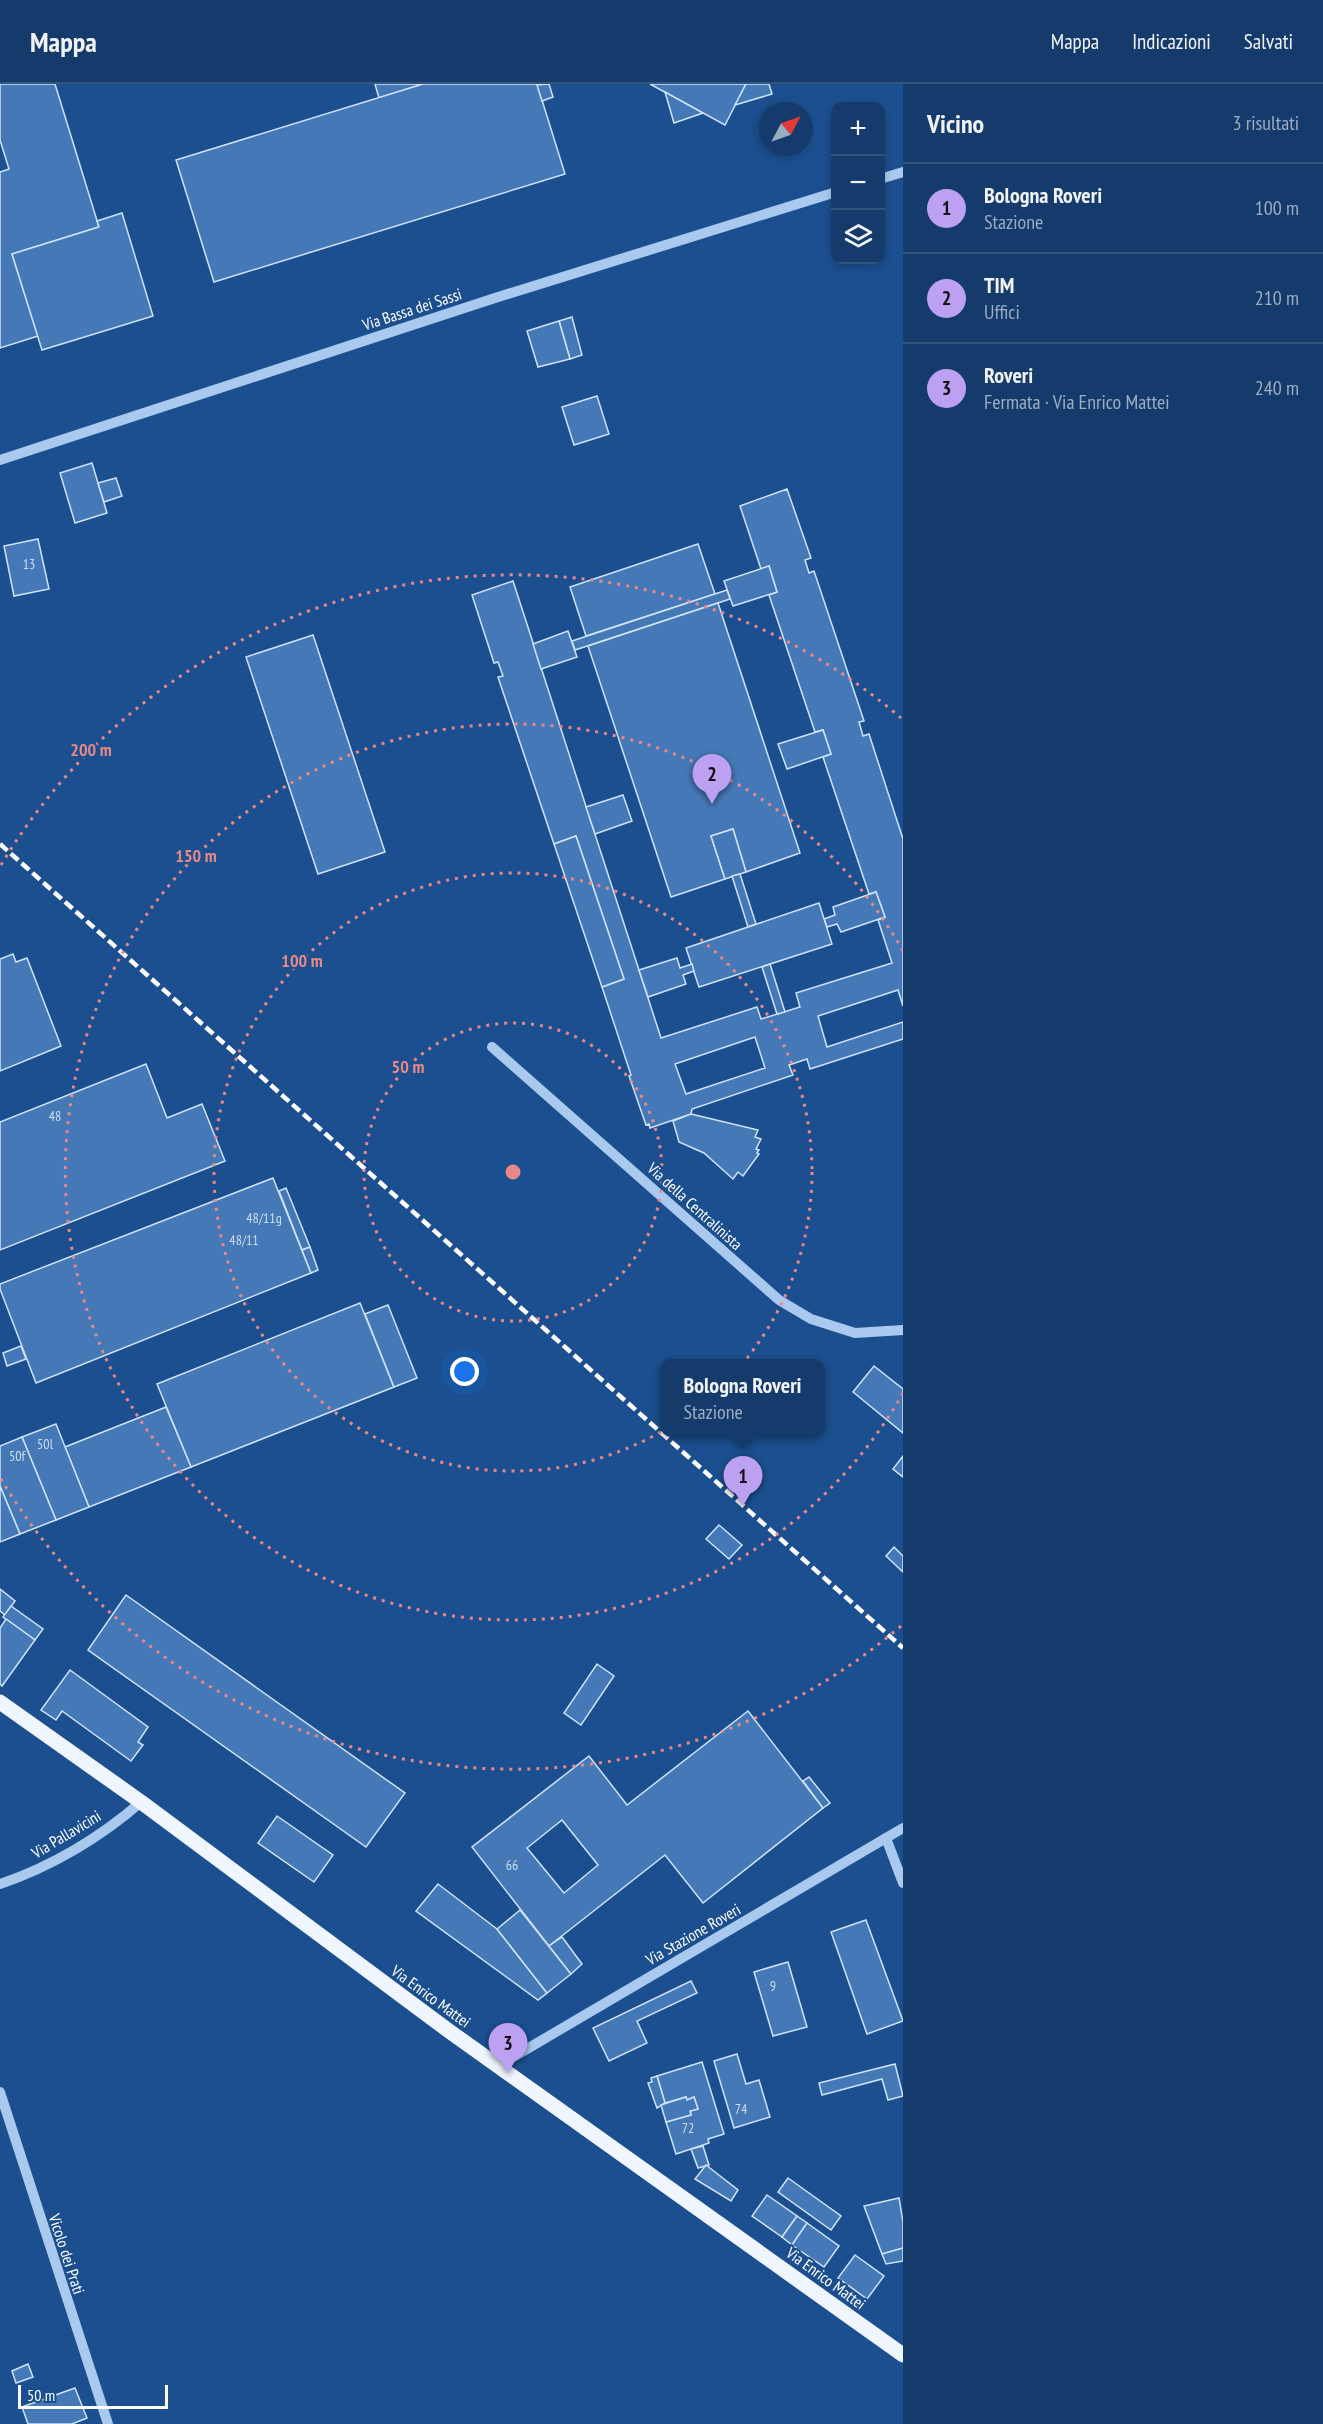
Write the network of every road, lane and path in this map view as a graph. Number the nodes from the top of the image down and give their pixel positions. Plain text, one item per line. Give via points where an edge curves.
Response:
1 (903, 172) edge
2 (885, 177) edge
3 (831, 194) edge
4 (0, 460) edge
5 (492, 1047) dead end
6 (903, 1330) edge
7 (0, 1702) edge
8 (141, 1802) junction
9 (903, 1828) edge
10 (886, 1838) junction
11 (903, 1883) edge
12 (0, 1884) edge
13 (498, 2066) junction
14 (0, 2092) edge
15 (903, 2355) edge
16 (108, 2424) edge

1 - 2 street
3 - 4 street, Via Bassa dei Sassi via 538,284
5 - 6 street, Via della Centralinista via 779,1299 811,1319 855,1334
7 - 8 main road, Via Enrico Mattei
8 - 12 street, Via Pallavicini via 63,1856
8 - 13 main road, Via Enrico Mattei
9 - 10 street, Via Stazione Roveri
10 - 11 street
10 - 13 street, Via Stazione Roveri
13 - 15 main road, Via Enrico Mattei
14 - 16 street, Vicolo dei Prati

